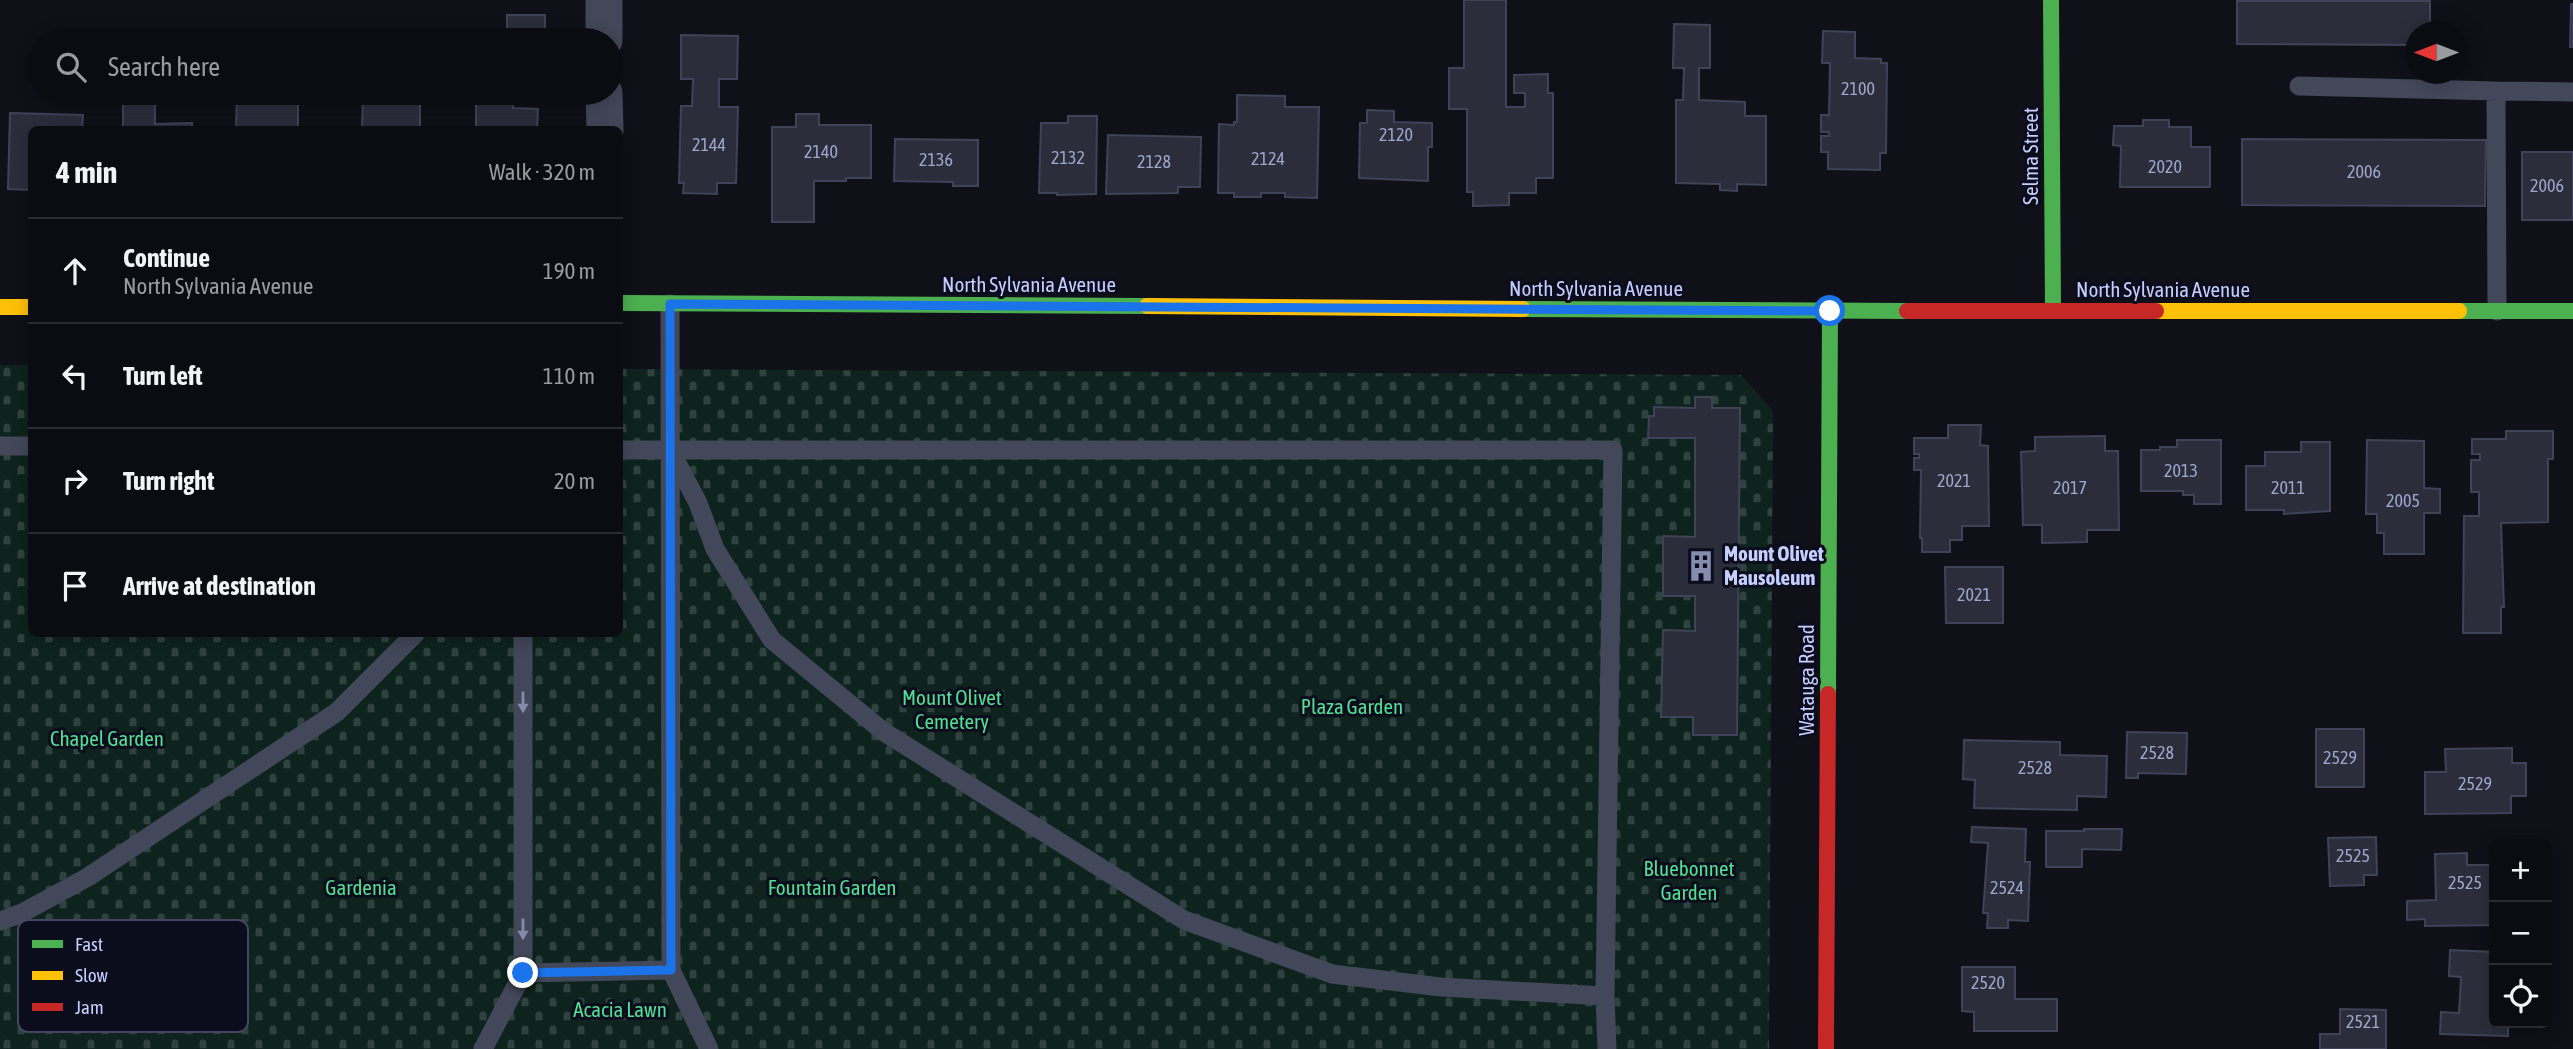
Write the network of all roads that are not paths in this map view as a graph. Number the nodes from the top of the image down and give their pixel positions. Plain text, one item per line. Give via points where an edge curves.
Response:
1 (604, 0) edge
2 (2051, 0) edge
3 (604, 28) edge
4 (2299, 86) dead end
5 (2497, 91) junction
6 (2573, 92) edge
7 (604, 105) edge
8 (605, 126) edge
9 (623, 303) edge
10 (670, 304) junction
11 (0, 307) edge
12 (28, 307) edge
13 (1830, 311) junction
14 (2053, 311) junction
15 (2497, 311) junction
16 (2573, 312) edge
17 (0, 446) edge
18 (28, 446) edge
19 (623, 450) edge
20 (670, 450) junction
21 (412, 637) edge
22 (523, 637) edge
23 (0, 921) edge
24 (671, 970) junction
25 (523, 973) junction
26 (1605, 996) junction
27 (484, 1049) edge
28 (709, 1049) edge
29 (1607, 1049) edge
30 (1826, 1049) edge

1 - 3 street
2 - 14 main road, Selma Street
4 - 5 lane
5 - 6 lane
5 - 15 lane
7 - 8 street
9 - 10 main road, North Sylvania Avenue
10 - 13 main road, North Sylvania Avenue
10 - 20 lane
11 - 12 main road
13 - 14 main road, North Sylvania Avenue
13 - 30 main road, Watauga Road
14 - 15 main road, North Sylvania Avenue
15 - 16 main road, North Sylvania Avenue
17 - 18 lane
19 - 20 lane
20 - 24 lane
20 - 26 lane via 698,503 715,549 772,640 884,732 1184,920 1332,974
20 - 26 lane via 1613,450
21 - 23 lane via 337,712 88,877
22 -> 25 lane
24 - 25 lane
24 - 28 lane
25 - 27 lane
26 - 29 lane

